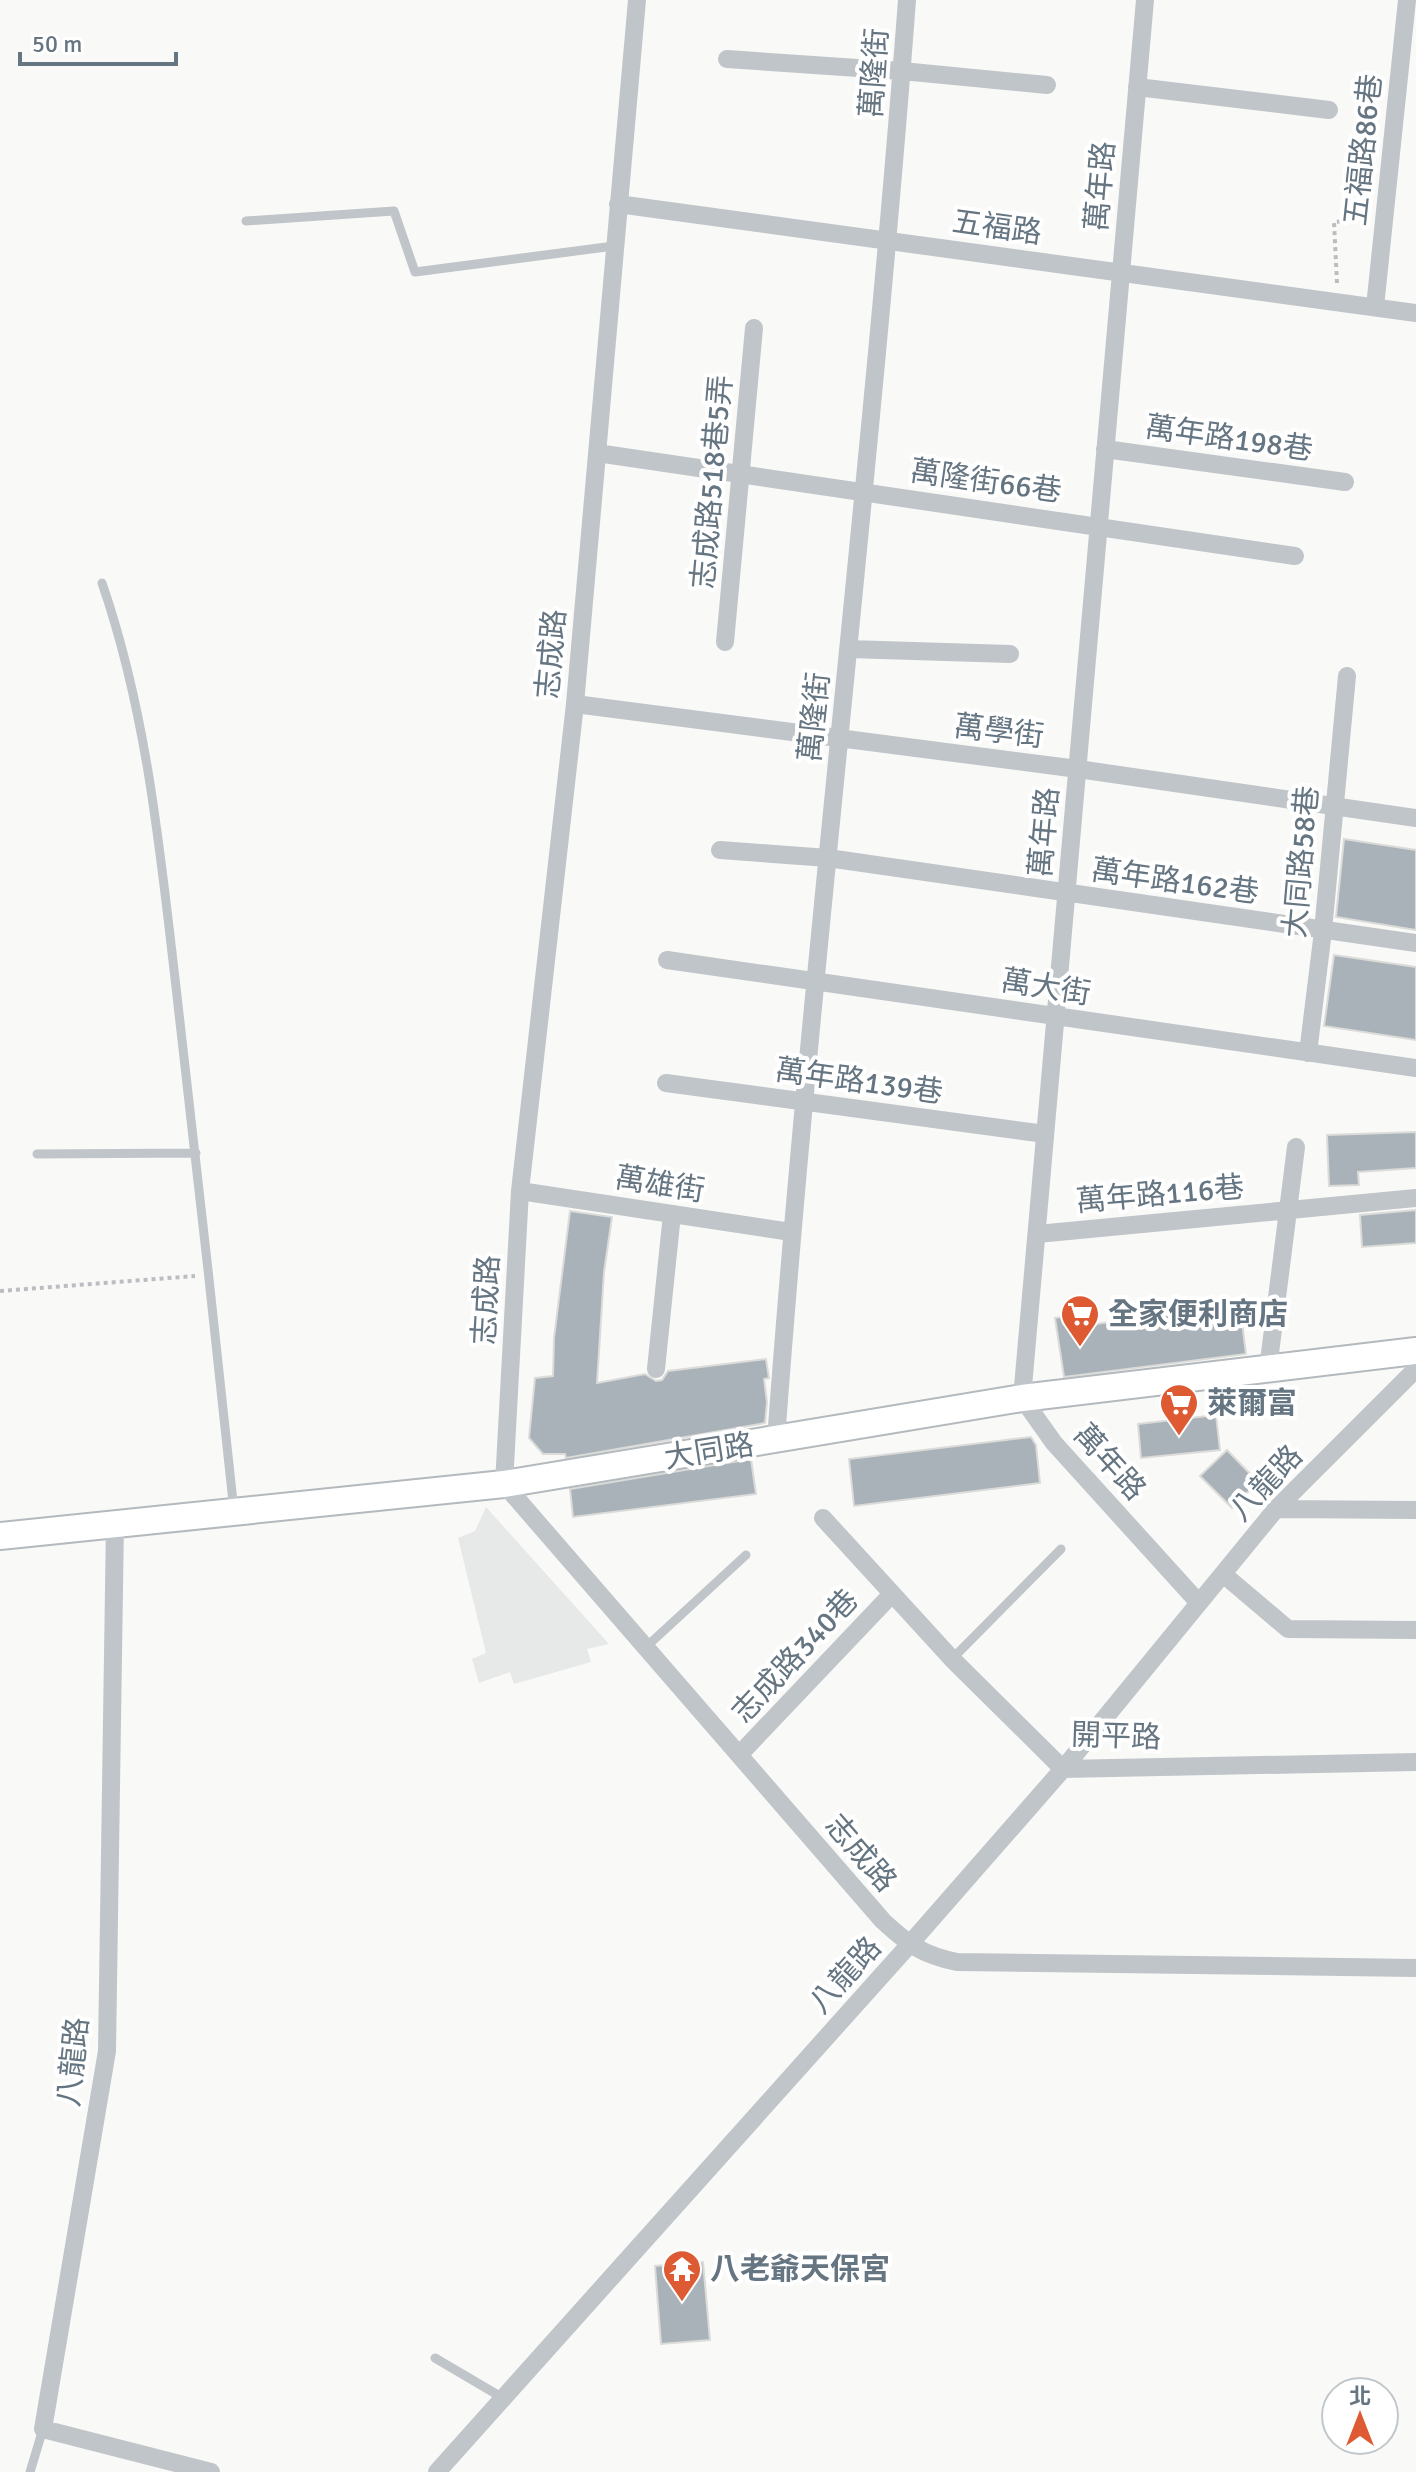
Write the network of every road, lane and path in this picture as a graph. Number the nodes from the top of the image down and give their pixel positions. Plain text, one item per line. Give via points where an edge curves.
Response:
1 (637, 0) edge
2 (907, 0) edge
3 (1145, 0) edge
4 (1407, 0) edge
5 (727, 59) dead end
6 (902, 71) junction
7 (1047, 85) dead end
8 (1137, 87) junction
9 (1329, 110) dead end
10 (618, 204) junction
11 (1383, 218) junction
12 (246, 221) dead end
13 (889, 241) junction
14 (614, 246) junction
15 (1120, 272) junction
16 (1338, 302) junction
17 (1375, 307) junction
18 (1416, 313) edge
19 (754, 328) dead end
20 (1105, 449) junction
21 (597, 453) junction
22 (741, 474) junction
23 (1345, 482) dead end
24 (865, 492) junction
25 (1099, 526) junction
26 (1295, 556) dead end
27 (102, 583) dead end
28 (725, 642) dead end
29 (849, 649) junction
30 (1010, 654) dead end
31 (1347, 676) dead end
32 (575, 704) junction
33 (840, 739) junction
34 (1078, 769) junction
35 (1334, 806) junction
36 (1416, 818) edge
37 (720, 850) dead end
38 (828, 858) junction
39 (1067, 895) junction
40 (1323, 931) junction
41 (1416, 943) edge
42 (667, 960) dead end
43 (816, 980) junction
44 (1056, 1017) junction
45 (1308, 1053) junction
46 (1416, 1068) edge
47 (666, 1083) dead end
48 (804, 1101) junction
49 (1045, 1134) junction
50 (1296, 1147) dead end
51 (196, 1153) junction
52 (37, 1154) dead end
53 (520, 1191) junction
54 (1416, 1198) edge
55 (1288, 1210) junction
56 (672, 1214) junction
57 (791, 1232) junction
58 (1037, 1234) junction
59 (209, 1275) junction
60 (0, 1291) edge
61 (1416, 1351) edge
62 (656, 1369) dead end
63 (1268, 1369) junction
64 (1416, 1369) edge
65 (1022, 1398) junction
66 (776, 1440) junction
67 (504, 1484) junction
68 (1276, 1509) junction
69 (1416, 1510) edge
70 (234, 1511) junction
71 (823, 1518) dead end
72 (115, 1523) junction
73 (0, 1536) edge
74 (1061, 1549) dead end
75 (746, 1555) dead end
76 (1223, 1574) junction
77 (891, 1595) junction
78 (1199, 1603) junction
79 (1416, 1630) edge
80 (646, 1647) junction
81 (952, 1659) junction
82 (739, 1755) junction
83 (1416, 1762) edge
84 (1063, 1769) junction
85 (909, 1945) junction
86 (1416, 1968) edge
87 (435, 2358) dead end
88 (503, 2398) junction
89 (43, 2429) junction
90 (443, 2470) edge
91 (30, 2472) edge
92 (211, 2472) edge

1 - 10 street, 志成路
2 - 6 street, 萬隆街
3 - 8 street, 萬年路
4 - 11 street, 五福路86巷
5 - 6 street
6 - 7 street
6 - 13 street, 萬隆街
8 - 9 street
8 - 15 street, 萬年路
10 - 13 street, 五福路
10 - 14 street, 志成路
11 - 16 path via 1334,222
11 - 17 street, 五福路86巷
12 - 14 lane via 394,211 415,272
13 - 15 street, 五福路
13 - 24 street, 萬隆街
14 - 21 street, 志成路
15 - 16 street, 五福路
15 - 20 street, 萬年路
16 - 17 street, 五福路
17 - 18 street, 五福路
19 - 22 street, 志成路518巷5弄
20 - 23 street, 萬年路198巷
20 - 25 street, 萬年路
21 - 22 street, 萬隆街66巷
21 - 32 street, 志成路
22 - 24 street, 萬隆街66巷
22 - 28 street, 志成路518巷5弄
24 - 25 street, 萬隆街66巷
24 - 29 street, 萬隆街
25 - 26 street, 萬隆街66巷
25 - 34 street, 萬年路
27 - 51 lane via 117,625 153,796
29 - 30 street
29 - 33 street, 萬隆街
31 - 35 street, 大同路58巷
32 - 33 street, 萬學街
32 - 53 street, 志成路
33 - 34 street, 萬學街
33 - 38 street, 萬隆街
34 - 35 street, 萬學街
34 - 39 street, 萬年路
35 - 36 street, 萬學街
35 - 40 street, 大同路58巷
37 - 38 street, 萬年路162巷
38 - 39 street, 萬年路162巷
38 - 43 street, 萬隆街
39 - 40 street, 萬年路162巷
39 - 44 street, 萬年路
40 - 41 street, 萬年路162巷
40 - 45 street, 大同路58巷
42 - 43 street, 萬大街
43 - 44 street, 萬大街
43 - 48 street, 萬隆街
44 - 45 street, 萬大街
44 - 49 street, 萬年路
45 - 46 street, 萬大街
47 - 48 street, 萬年路139巷
48 - 49 street, 萬年路139巷
48 - 57 street, 萬隆街
49 - 58 street, 萬年路
50 - 55 street
51 - 52 lane
51 - 59 lane
53 - 56 street, 萬雄街
53 - 67 street, 志成路
54 - 55 street, 萬年路116巷
55 - 58 street, 萬年路116巷
55 - 63 street
56 - 57 street, 萬雄街
56 - 62 street
57 - 66 street, 萬隆街
58 - 65 street, 萬年路
59 - 60 path
59 - 70 lane
61 - 63 main road, 大同路
63 - 65 main road, 大同路
64 - 68 street, 八龍路
65 - 66 main road, 大同路
65 - 78 street, 萬年路 via 1054,1443
66 - 67 main road, 大同路
67 - 70 main road, 大同路
67 - 80 street, 志成路
68 - 69 street
68 - 76 street, 八龍路
70 - 72 main road, 大同路
71 - 77 street, 開平路
72 - 73 main road, 大同路
72 - 89 street, 八龍路 via 107,2051
74 - 81 lane
75 - 80 lane
76 - 78 street, 八龍路
76 - 79 street via 1288,1629
77 - 81 street, 開平路
77 - 82 street, 志成路340巷
78 - 84 street, 八龍路
80 - 82 street, 志成路
81 - 84 street, 開平路
82 - 85 street, 志成路
83 - 84 street, 開平路
84 - 85 street, 八龍路
85 - 86 street, 志成路 via 957,1962
85 - 88 street, 八龍路
87 - 88 lane
88 - 90 street, 八龍路
89 - 91 lane
89 - 92 street

